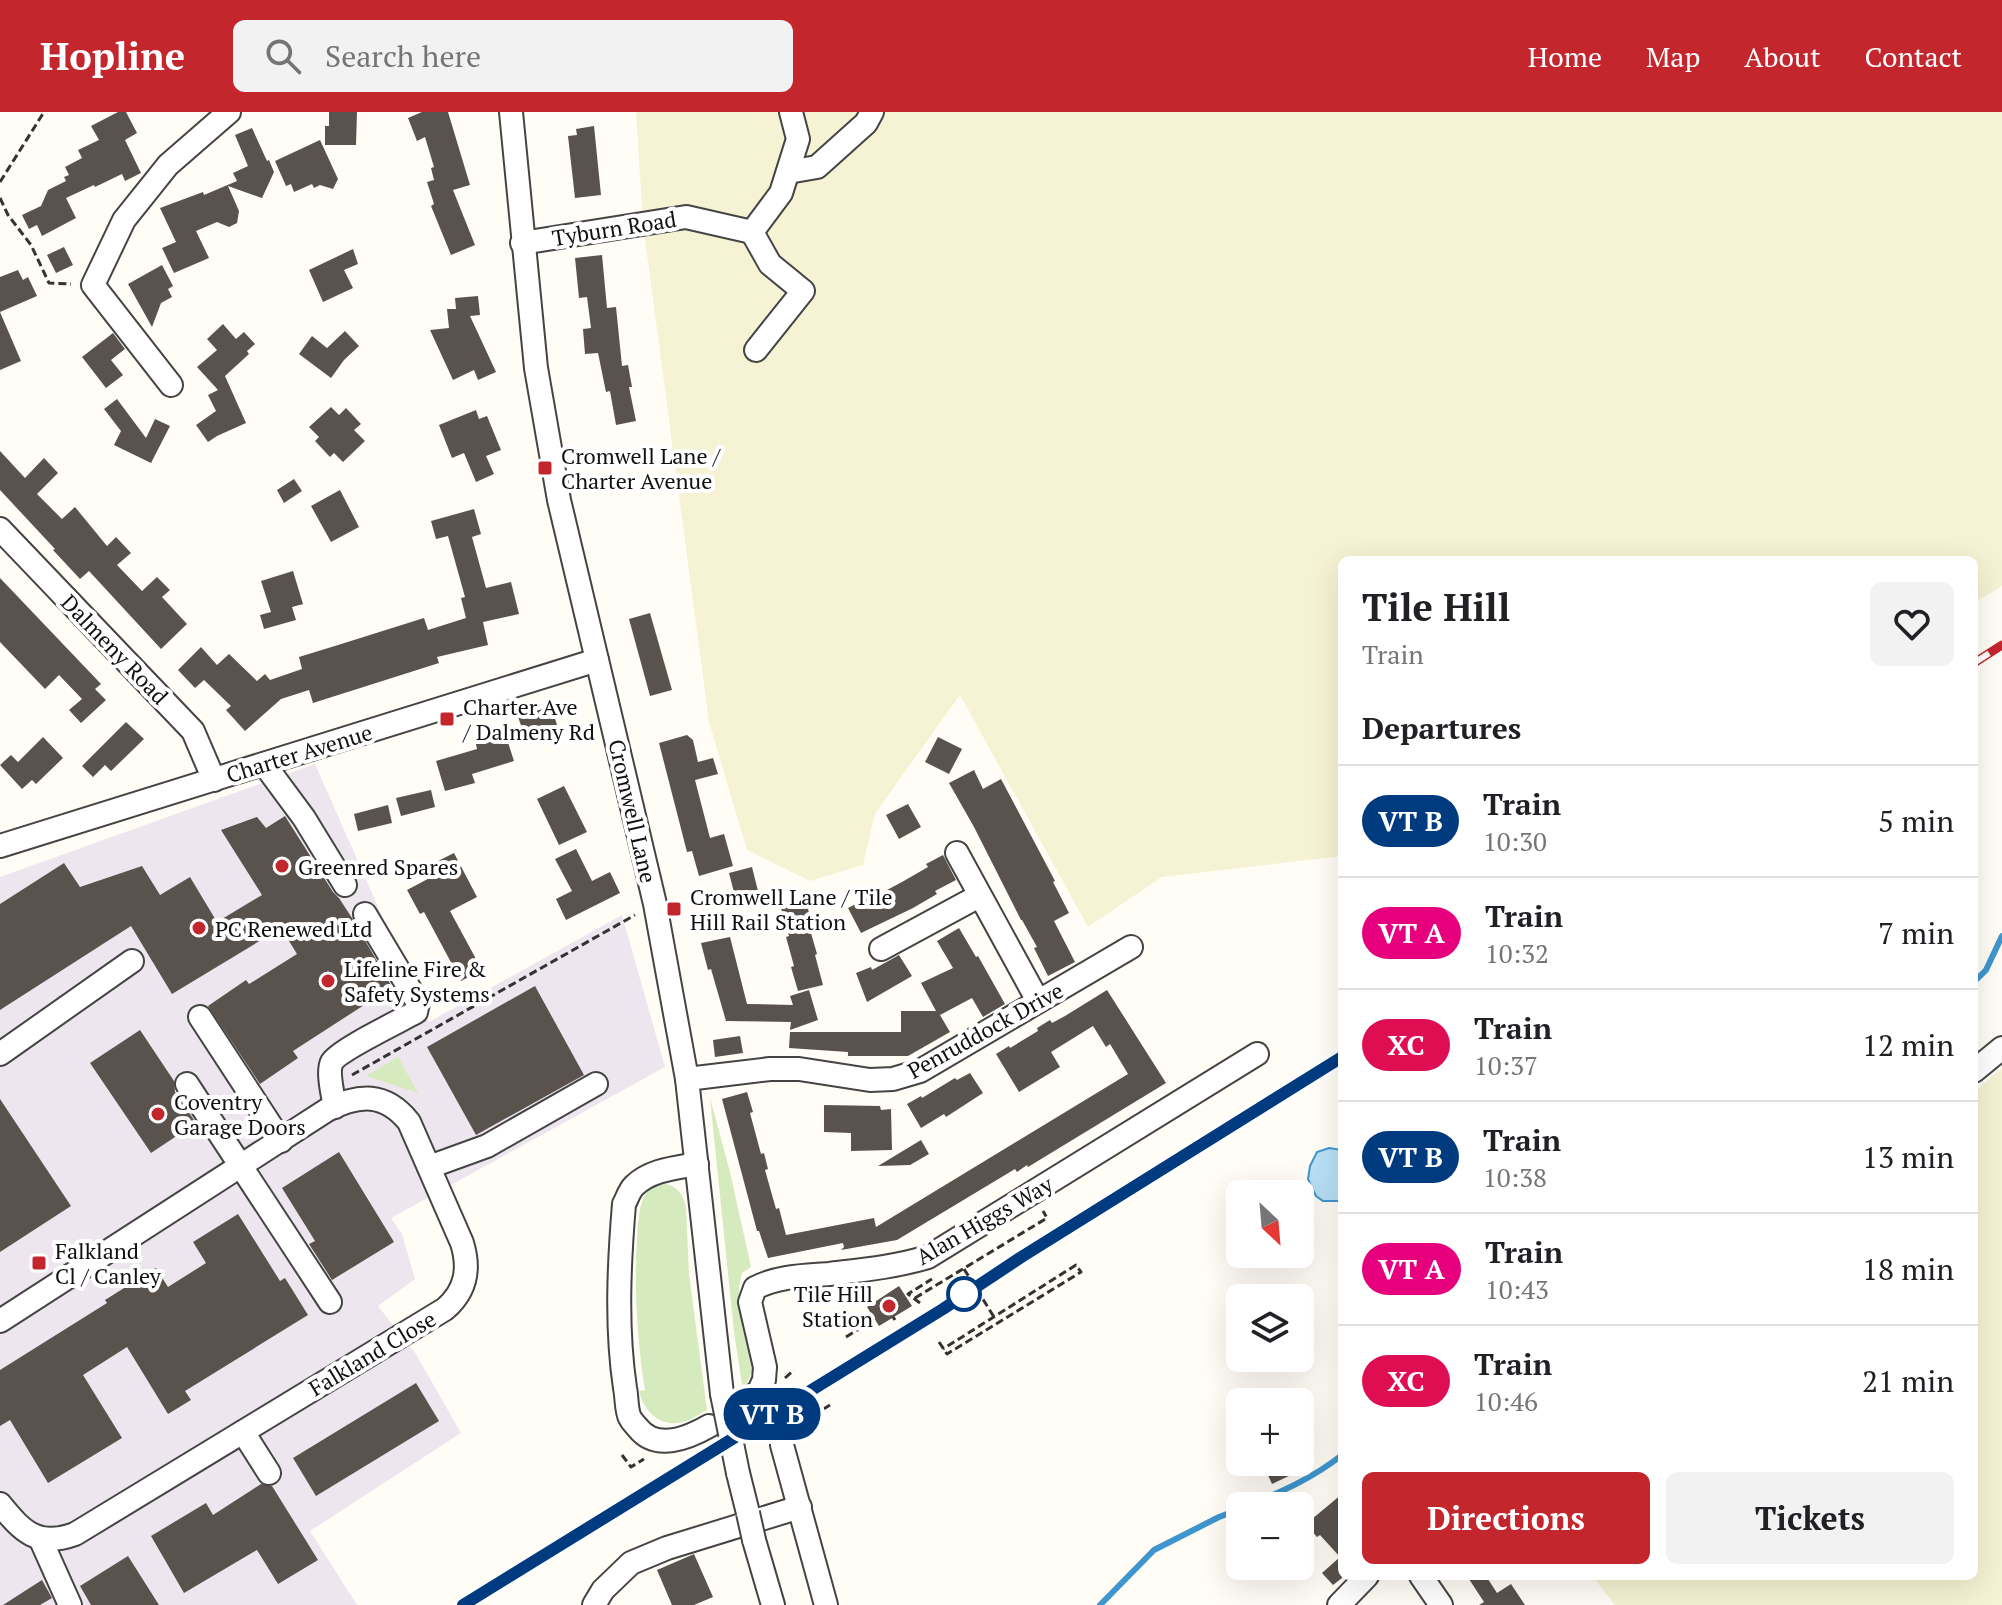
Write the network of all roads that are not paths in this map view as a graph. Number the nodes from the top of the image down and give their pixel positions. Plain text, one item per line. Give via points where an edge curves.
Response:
1 (229, 112) edge
2 (511, 112) edge
3 (791, 112) edge
4 (872, 112) edge
5 (788, 172) junction
6 (752, 232) junction
7 (522, 243) junction
8 (756, 350) dead end
9 (171, 385) dead end
10 (0, 529) edge
11 (597, 660) junction
12 (264, 764) junction
13 (214, 780) junction
14 (0, 846) edge
15 (957, 853) dead end
16 (345, 885) dead end
17 (979, 896) junction
18 (365, 914) dead end
19 (1131, 947) dead end
20 (881, 949) dead end
21 (132, 961) dead end
22 (1038, 1001) junction
23 (200, 1017) dead end
24 (2002, 1048) edge
25 (0, 1054) edge
26 (1257, 1054) dead end
27 (1978, 1068) edge
28 (687, 1079) junction
29 (187, 1084) dead end
30 (596, 1084) dead end
31 (333, 1096) junction
32 (281, 1141) junction
33 (697, 1164) junction
34 (240, 1167) junction
35 (429, 1167) junction
36 (330, 1302) dead end
37 (0, 1321) edge
38 (745, 1402) dead end
39 (709, 1426) dead end
40 (243, 1432) junction
41 (782, 1445) road end
42 (269, 1473) dead end
43 (0, 1504) edge
44 (800, 1507) junction
45 (40, 1538) junction
46 (1363, 1580) edge
47 (1424, 1580) edge
48 (70, 1605) edge
49 (594, 1605) edge
50 (773, 1605) edge
51 (826, 1605) edge
52 (1339, 1605) edge
53 (1441, 1605) edge

1 - 9 street via 168,165 124,220 93,285
2 - 7 street, Cromwell Lane
3 - 5 street via 798,139
4 - 5 street via 817,167
5 - 6 street via 781,193
6 - 7 street, Tyburn Road via 686,217
6 - 8 street via 770,264 803,291
7 - 11 street, Cromwell Lane via 559,500
10 - 13 street, Dalmeny Road via 193,731
11 - 12 street, Charter Avenue
11 - 28 street, Cromwell Lane via 655,904
12 - 13 street, Charter Avenue
12 - 16 street
13 - 14 street, Charter Avenue
15 - 17 street
17 - 20 street
17 - 22 street
18 - 31 street via 418,1003 416,1012 333,1060
19 - 22 street, Penruddock Drive
21 - 25 street
22 - 28 street, Penruddock Drive via 920,1071 893,1079 799,1069
23 - 32 street
24 - 27 street
26 - 38 street, Alan Higgs Way via 928,1257 785,1278 755,1288 750,1302 764,1380
28 - 33 street, Cromwell Lane
29 - 34 street
30 - 35 street via 487,1146
31 - 32 street, Falkland Close
31 - 35 street, Falkland Close via 394,1107 409,1122
32 - 34 street, Falkland Close
33 - 39 street via 650,1175 632,1187 624,1204 619,1323 630,1418 644,1435 681,1440
33 - 50 street, Cromwell Lane, bridge via 722,1394
34 - 36 street
34 - 37 street, Falkland Close
35 - 40 street, Falkland Close via 465,1253 467,1273 457,1296 445,1309
40 - 42 street
40 - 45 street, Falkland Close via 75,1534
41 - 44 street
43 - 45 street via 21,1528
44 - 49 street via 631,1563
44 - 51 street
45 - 48 street
46 - 52 street
47 - 53 street

